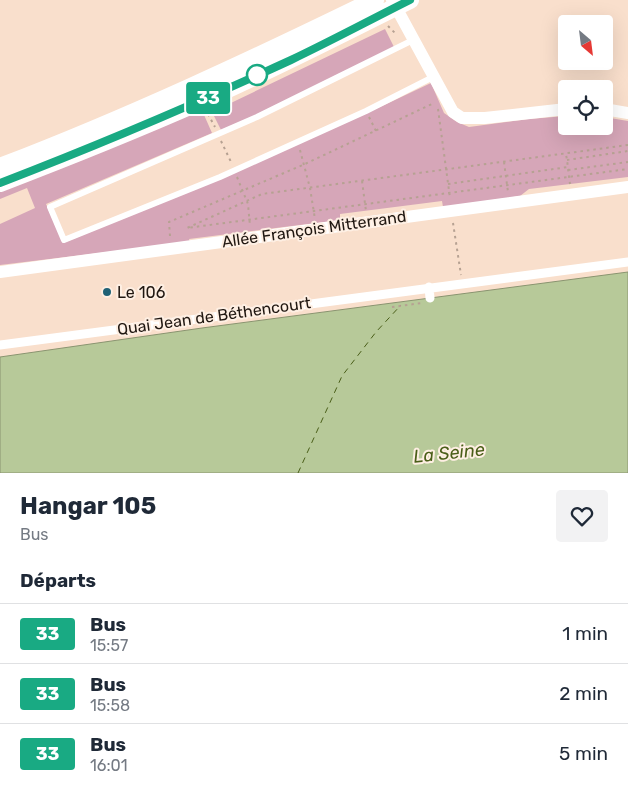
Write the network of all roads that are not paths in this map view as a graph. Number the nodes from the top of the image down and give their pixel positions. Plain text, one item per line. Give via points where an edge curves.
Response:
1 (375, 0) edge
2 (399, 2) edge
3 (413, 40) junction
4 (433, 77) junction
5 (558, 110) edge
6 (613, 111) edge
7 (628, 113) edge
8 (0, 167) edge
9 (0, 183) edge
10 (628, 187) edge
11 (628, 262) edge
12 (0, 272) edge
13 (429, 288) junction
14 (430, 298) road end
15 (0, 344) edge

1 - 8 main road via 195,86
2 - 3 street
2 - 9 main road via 293,59 202,101
3 - 4 street
3 - 4 lane via 257,117 50,206 64,240 250,163
4 - 5 street via 453,112 462,118
6 - 7 street
10 - 12 street, Allée François Mitterrand
11 - 13 street, Quai Jean de Béthencourt
13 - 14 street
13 - 15 street, Quai Jean de Béthencourt

